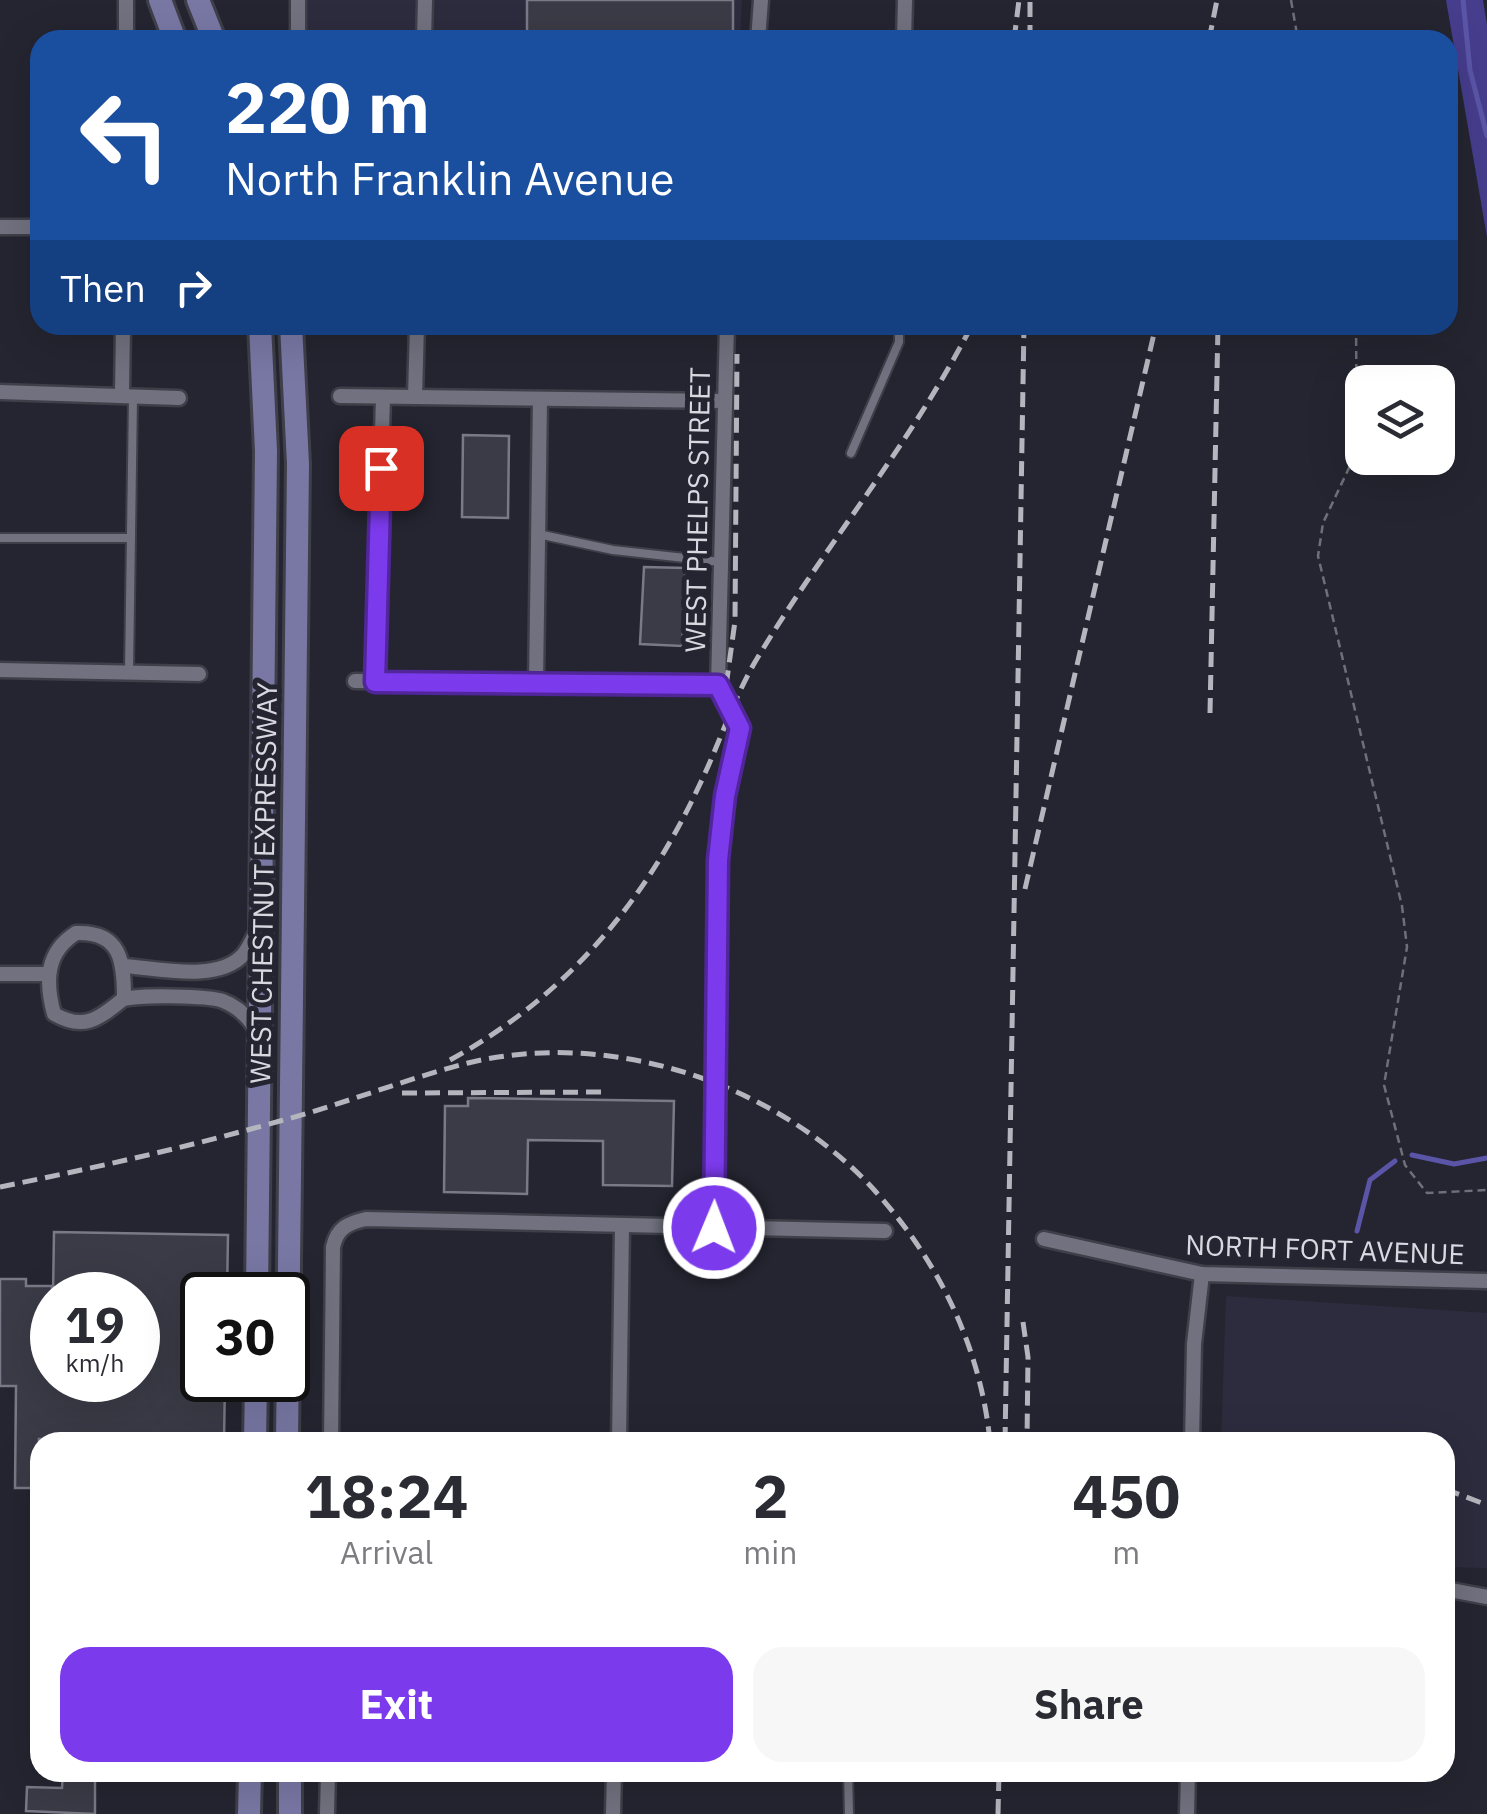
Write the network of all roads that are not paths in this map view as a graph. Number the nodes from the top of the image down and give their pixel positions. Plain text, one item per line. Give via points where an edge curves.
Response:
1 (126, 0) edge
2 (160, 0) edge
3 (198, 0) edge
4 (298, 0) edge
5 (425, 0) edge
6 (761, 0) edge
7 (905, 0) edge
8 (126, 30) edge
9 (170, 30) edge
10 (210, 30) edge
11 (298, 30) edge
12 (424, 30) edge
13 (759, 30) edge
14 (904, 30) edge
15 (0, 226) edge
16 (30, 228) edge
17 (124, 335) edge
18 (260, 335) edge
19 (292, 335) edge
20 (417, 335) edge
21 (727, 335) edge
22 (899, 335) edge
23 (0, 392) edge
24 (128, 393) junction
25 (340, 396) dead end
26 (383, 397) junction
27 (415, 397) junction
28 (179, 398) dead end
29 (540, 398) junction
30 (724, 401) junction
31 (851, 453) dead end
32 (538, 534) junction
33 (0, 538) edge
34 (128, 538) junction
35 (721, 562) junction
36 (0, 670) edge
37 (129, 672) junction
38 (199, 674) dead end
39 (355, 681) dead end
40 (375, 682) junction
41 (536, 683) junction
42 (718, 685) junction
43 (262, 922) junction
44 (124, 966) junction
45 (0, 974) edge
46 (49, 974) junction
47 (124, 998) junction
48 (260, 1036) junction
49 (622, 1228) junction
50 (714, 1228) junction
51 (885, 1231) dead end
52 (1044, 1239) dead end
53 (257, 1272) edge
54 (1202, 1274) junction
55 (1487, 1281) edge
56 (256, 1402) edge
57 (255, 1432) edge
58 (288, 1432) edge
59 (331, 1432) edge
60 (619, 1432) edge
61 (1192, 1432) edge
62 (1455, 1591) edge
63 (1487, 1597) edge
64 (250, 1782) edge
65 (290, 1782) edge
66 (328, 1782) edge
67 (614, 1782) edge
68 (848, 1782) edge
69 (1188, 1782) edge
70 (249, 1814) edge
71 (290, 1814) edge
72 (328, 1814) edge
73 (614, 1814) edge
74 (849, 1814) edge
75 (1187, 1814) edge

1 - 8 street
2 - 9 main road
3 - 10 main road
4 - 11 street
5 - 12 street
6 - 13 street
7 - 14 street
15 - 16 street
17 - 24 street
18 - 43 main road, WEST CHESTNUT EXPRESSWAY via 266,450
19 - 58 main road, WEST CHESTNUT EXPRESSWAY via 298,464
20 - 27 street
21 - 30 street, WEST PHELPS STREET
22 - 31 lane
23 - 24 street
24 - 28 street
24 - 34 lane
25 - 26 street
26 - 27 street
26 - 40 street
27 - 29 street
29 - 30 street
29 - 32 street
30 - 35 street, WEST PHELPS STREET
32 - 35 lane
32 - 41 street
33 - 34 lane
34 - 37 lane
35 - 42 street, WEST PHELPS STREET
36 - 37 street
37 - 38 street
39 - 40 street
40 - 41 street
41 - 42 street
42 - 50 street, WEST PHELPS STREET via 740,728 718,860
43 - 44 street via 242,957 222,966
43 - 48 main road, WEST CHESTNUT EXPRESSWAY
44 - 46 street via 108,938 76,932 62,942
44 - 47 street
45 - 46 street
46 - 47 street via 54,1014 66,1020 100,1018
47 - 48 street via 222,1000 247,1016
48 - 53 main road, WEST CHESTNUT EXPRESSWAY
49 - 50 street
49 - 59 street via 366,1219 347,1225 333,1246
49 - 60 street
50 - 51 street
52 - 54 street, NORTH FORT AVENUE
54 - 55 street, NORTH FORT AVENUE
54 - 61 street
56 - 57 main road
62 - 63 street
64 - 70 main road
65 - 71 main road
66 - 72 street
67 - 73 street
68 - 74 lane
69 - 75 street

